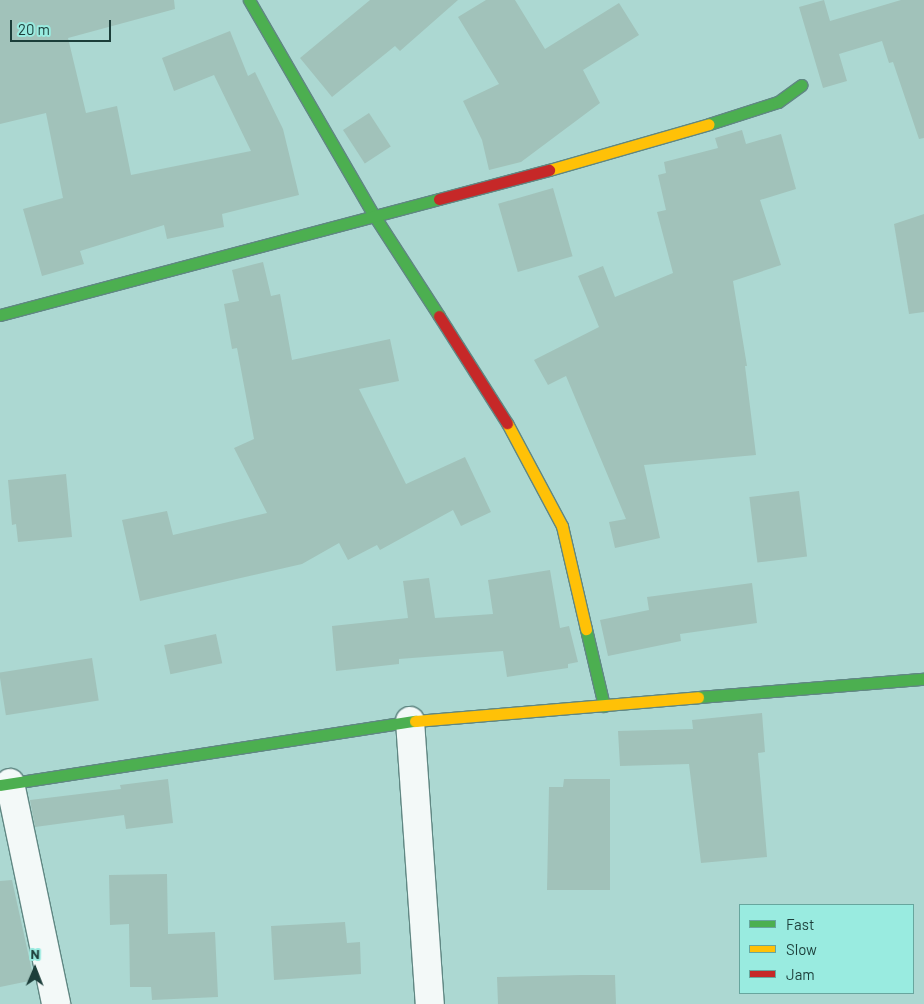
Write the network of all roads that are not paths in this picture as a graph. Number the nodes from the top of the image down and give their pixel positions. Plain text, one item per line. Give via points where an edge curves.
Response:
1 (249, 0) edge
2 (801, 85) dead end
3 (375, 217) junction
4 (0, 315) edge
5 (924, 679) edge
6 (604, 706) junction
7 (410, 721) junction
8 (5, 784) edge
9 (56, 1004) edge
10 (430, 1004) edge

1 - 3 street
2 - 3 street via 778,102 630,149
3 - 4 street
3 - 6 street via 514,434 562,526
5 - 6 street
6 - 7 street
7 - 8 street
7 - 10 street
8 - 9 street

